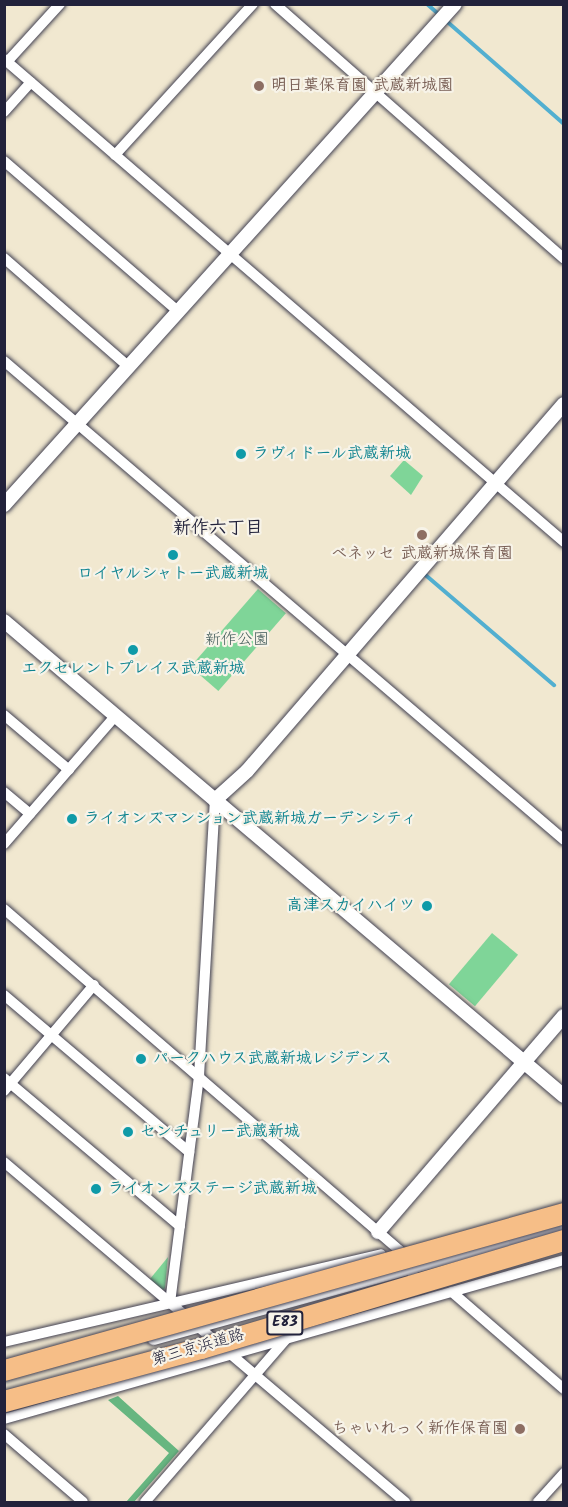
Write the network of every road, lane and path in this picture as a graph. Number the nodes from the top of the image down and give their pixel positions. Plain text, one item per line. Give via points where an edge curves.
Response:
1 (60, 4) edge
2 (253, 4) edge
3 (275, 4) edge
4 (455, 4) edge
5 (6, 61) edge
6 (31, 82) junction
7 (375, 93) junction
8 (4, 112) edge
9 (115, 155) junction
10 (4, 161) edge
11 (231, 255) junction
12 (4, 258) edge
13 (564, 259) edge
14 (179, 312) junction
15 (4, 361) edge
16 (129, 367) junction
17 (564, 404) edge
18 (78, 424) junction
19 (495, 483) junction
20 (4, 505) edge
21 (564, 542) edge
22 (4, 621) edge
23 (347, 654) junction
24 (116, 715) junction
25 (4, 716) edge
26 (69, 770) junction
27 (4, 792) edge
28 (215, 800) junction
29 (30, 814) junction
30 (564, 840) edge
31 (4, 844) edge
32 (4, 909) edge
33 (94, 986) junction
34 (4, 996) edge
35 (564, 1016) edge
36 (52, 1035) junction
37 (525, 1061) junction
38 (199, 1076) junction
39 (7, 1084) edge
40 (564, 1096) edge
41 (189, 1152) junction
42 (4, 1162) edge
43 (564, 1204) edge
44 (564, 1213) edge
45 (564, 1225) edge
46 (180, 1226) junction
47 (378, 1232) junction
48 (564, 1233) edge
49 (564, 1240) edge
50 (399, 1250) junction
51 (564, 1260) edge
52 (412, 1273) junction
53 (452, 1292) junction
54 (427, 1299) junction
55 (170, 1303) junction
56 (203, 1331) junction
57 (287, 1338) junction
58 (4, 1342) edge
59 (229, 1354) junction
60 (4, 1370) edge
61 (255, 1376) junction
62 (4, 1378) edge
63 (564, 1389) edge
64 (4, 1390) edge
65 (4, 1401) edge
66 (4, 1419) edge
67 (4, 1434) edge
68 (564, 1473) edge
69 (83, 1503) edge
70 (145, 1503) edge
71 (405, 1503) edge
72 (538, 1503) edge

1 - 5 street
2 - 9 street
3 - 7 street
4 - 7 street
5 - 6 street
6 - 8 street
6 - 9 street
7 - 11 street
7 - 13 street
9 - 11 street
10 - 14 street
11 - 14 street
11 - 19 street
12 - 16 street
14 - 16 street
15 - 18 street
16 - 18 street
17 - 19 street
18 - 20 street
18 - 23 street
19 - 21 street
19 - 23 street
22 - 24 street
23 - 28 street via 247,771
23 - 30 street
24 - 26 street
24 - 28 street
25 - 26 street
26 - 29 street
27 - 29 street
28 - 37 street
28 - 38 street
29 - 31 street
32 - 33 street
33 - 36 street
33 - 38 street
34 - 36 street
35 - 37 street
36 - 39 street
36 - 41 street
37 - 40 street
37 - 47 street
38 - 41 street
38 - 47 street
39 - 46 street
41 - 46 street
42 - 55 street
43 - 50 street
44 - 60 highway, 第三京浜道路 / E83, bridge
45 - 52 street
46 - 55 street
47 - 50 street
48 - 52 street
49 - 65 highway, 第三京浜道路 / E83, bridge
50 - 52 street
50 - 55 street
51 - 53 street
52 - 54 street
52 - 56 street
53 - 54 street
53 - 63 street
54 - 57 street
55 - 56 street
55 - 58 street
56 - 59 street
56 - 62 street
56 - 64 street
57 - 59 street
57 - 61 street
59 - 61 street
59 - 66 street
61 - 70 street
61 - 71 street
67 - 69 street
68 - 72 street

